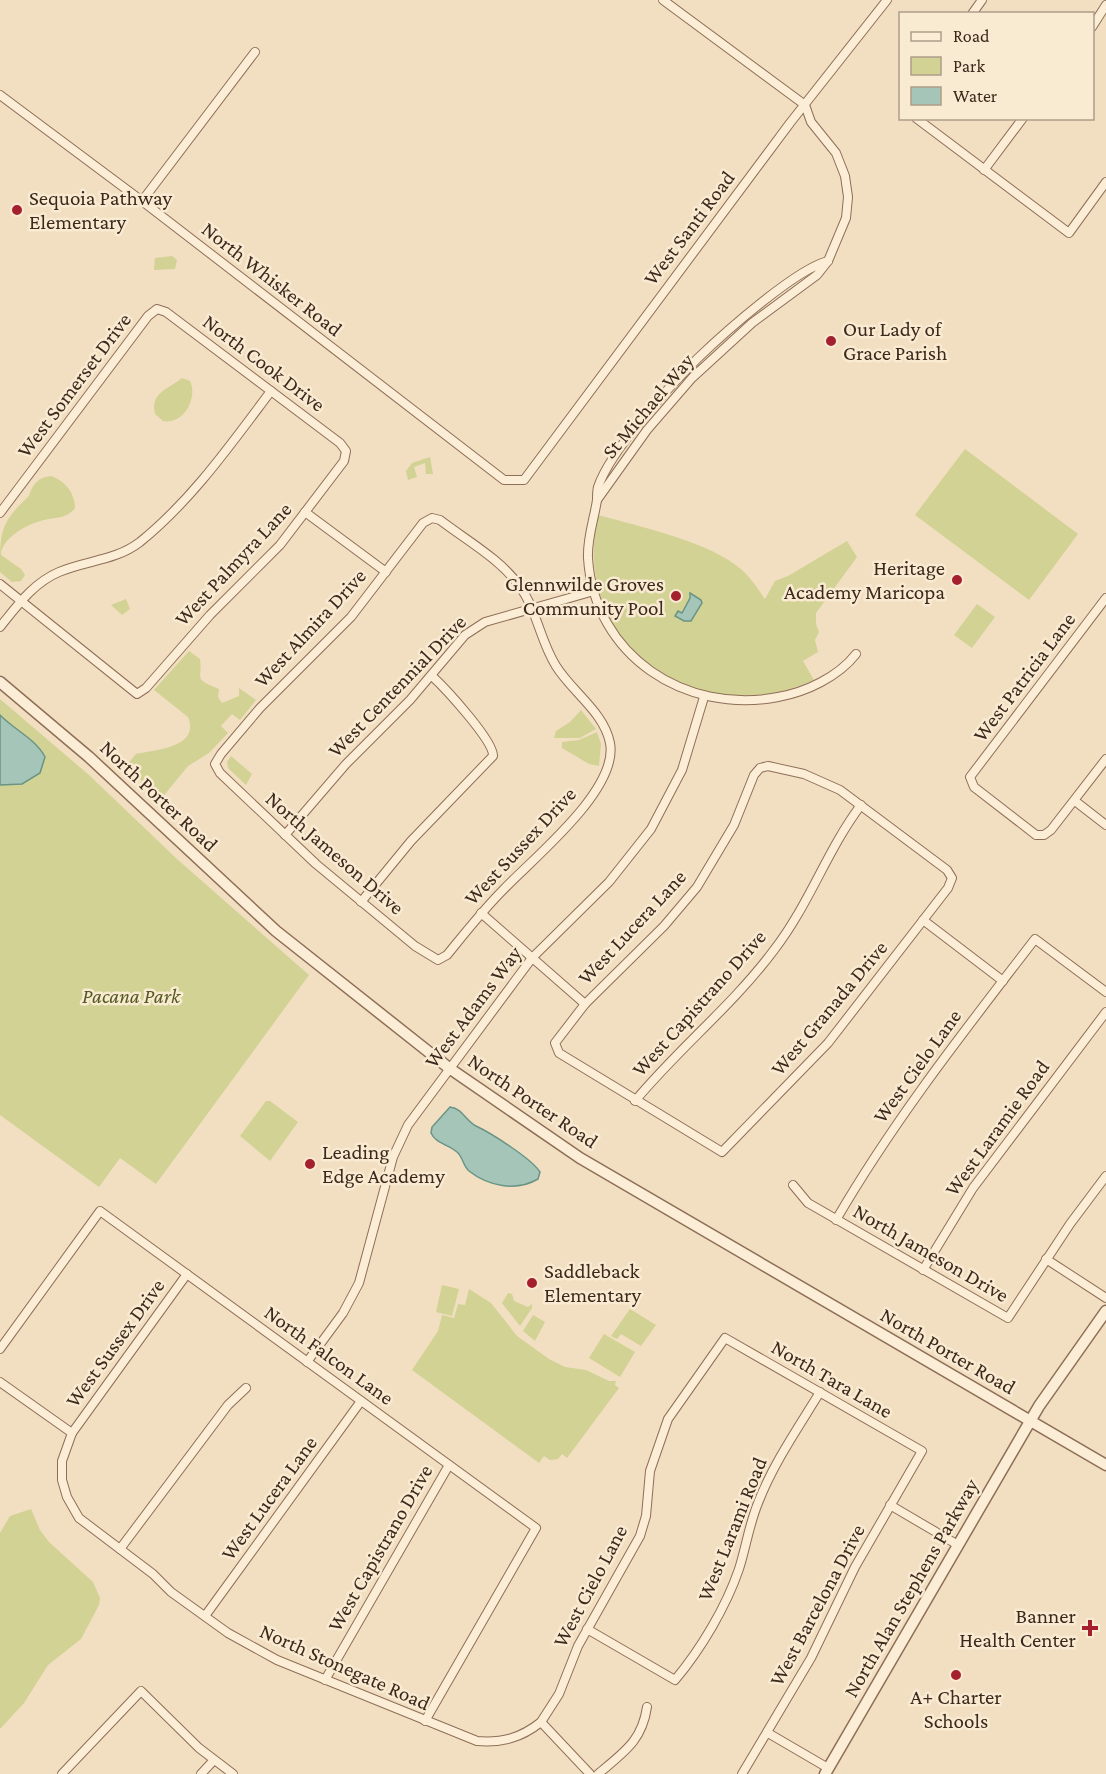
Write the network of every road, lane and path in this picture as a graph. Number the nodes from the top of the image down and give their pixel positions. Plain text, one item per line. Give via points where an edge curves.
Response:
1 (663, 0) edge
2 (886, 0) edge
3 (1106, 4) edge
4 (1094, 24) edge
5 (255, 52) dead end
6 (0, 95) edge
7 (805, 105) junction
8 (919, 120) edge
9 (1022, 120) edge
10 (984, 170) junction
11 (1106, 182) edge
12 (142, 201) junction
13 (157, 309) joint
14 (271, 391) junction
15 (346, 451) joint
16 (524, 480) joint
17 (0, 513) edge
18 (305, 513) junction
19 (386, 572) junction
20 (0, 584) edge
21 (594, 591) junction
22 (1106, 598) edge
23 (21, 600) junction
24 (531, 610) junction
25 (0, 627) edge
26 (856, 654) dead end
27 (432, 676) junction
28 (0, 682) edge
29 (704, 697) junction
30 (1106, 759) edge
31 (216, 764) joint
32 (1075, 801) junction
33 (861, 805) junction
34 (1106, 825) edge
35 (285, 835) junction
36 (361, 902) junction
37 (481, 913) junction
38 (923, 921) junction
39 (532, 958) junction
40 (438, 960) joint
41 (1002, 981) junction
42 (1106, 992) edge
43 (585, 1004) junction
44 (1106, 1012) edge
45 (449, 1068) junction
46 (635, 1101) junction
47 (1106, 1176) edge
48 (794, 1185) dead end
49 (836, 1220) junction
50 (1046, 1259) junction
51 (924, 1269) junction
52 (187, 1274) junction
53 (1106, 1298) edge
54 (1106, 1311) edge
55 (725, 1338) joint
56 (0, 1349) edge
57 (308, 1362) junction
58 (0, 1382) edge
59 (246, 1389) dead end
60 (820, 1392) junction
61 (362, 1401) junction
62 (1030, 1420) junction
63 (72, 1433) junction
64 (922, 1451) joint
65 (449, 1465) junction
66 (1106, 1465) edge
67 (890, 1505) junction
68 (958, 1545) junction
69 (120, 1549) junction
70 (205, 1616) junction
71 (587, 1629) junction
72 (325, 1680) junction
73 (647, 1707) dead end
74 (425, 1721) junction
75 (541, 1722) junction
76 (768, 1733) junction
77 (214, 1760) junction
78 (827, 1771) edge
79 (62, 1774) edge
80 (201, 1774) edge
81 (233, 1774) edge
82 (590, 1774) edge
83 (598, 1774) edge
84 (742, 1774) edge

1 - 7 street
2 - 7 street, West Santi Road
3 - 4 street
5 - 12 street
6 - 12 street, North Whisker Road
7 - 16 street, West Santi Road
7 - 21 street, St Michael Way via 811,122 836,153 845,176 846,218 828,261 817,275 752,323 692,378 647,430 597,500 588,559
8 - 10 street
9 - 10 street
10 - 11 street via 1069,233
12 - 16 street, North Whisker Road via 504,480
13 - 14 street, North Cook Drive
13 - 17 street, West Somerset Drive
14 - 15 street, North Cook Drive
14 - 23 street via 209,473 140,542 111,558 59,572
15 - 18 street, West Palmyra Lane via 344,461
18 - 19 street
18 - 23 street, West Palmyra Lane via 280,545 137,694
19 - 24 street, West Almira Drive via 423,523 432,518 440,520 512,577
19 - 31 street, West Almira Drive via 351,616 260,708 220,754
20 - 23 street
21 - 24 street, West Centennial Drive
21 - 29 street via 608,625 630,655 660,679
22 - 32 street, West Patricia Lane via 970,777 974,787 1036,835 1044,836
23 - 25 street
24 - 27 street, West Centennial Drive via 475,628
24 - 37 street, West Sussex Drive via 553,661 597,715 610,744 609,762 584,807
26 - 29 street via 835,674 784,696 751,701
27 - 35 street, West Centennial Drive via 346,764
27 - 36 street via 463,707 493,756 417,835
28 - 45 street, North Porter Road via 89,757 276,931
29 - 39 street, West Adams Way via 682,770 651,829 609,882
30 - 32 street
31 - 35 street, North Jameson Drive via 220,773
32 - 34 street
33 - 38 street, West Granada Drive via 947,870 952,878
33 - 43 street, West Lucera Lane via 824,781 789,770 760,768 734,825 696,887 664,926
33 - 46 street, West Capistrano Drive via 838,839 815,888 775,949
35 - 36 street, North Jameson Drive
36 - 40 street, North Jameson Drive via 429,957
37 - 39 street
37 - 40 street, West Sussex Drive via 447,955
38 - 41 street
38 - 46 street, West Granada Drive via 828,1043 722,1152
39 - 43 street
39 - 45 street, West Adams Way
41 - 42 street, West Cielo Lane via 1035,939
41 - 49 street, West Cielo Lane via 908,1106
43 - 46 street, West Lucera Lane via 555,1043 559,1053
44 - 51 street, West Laramie Road via 973,1188
45 - 57 street, West Adams Way via 401,1137 359,1283
45 - 62 street, North Porter Road via 580,1158
47 - 50 street
48 - 49 street, North Jameson Drive via 808,1203
49 - 51 street, North Jameson Drive
50 - 51 street, North Jameson Drive via 1008,1318
50 - 53 street
52 - 56 street, North Falcon Lane via 100,1211
52 - 57 street, North Falcon Lane
52 - 63 street, West Sussex Drive
54 - 62 street, North Alan Stephens Parkway
55 - 60 street, North Tara Lane
55 - 71 street, West Cielo Lane via 664,1427 650,1471 640,1536
57 - 61 street, North Falcon Lane
58 - 63 street
59 - 69 street via 228,1405
60 - 64 street, North Tara Lane
60 - 71 street, West Larami Road via 761,1495 738,1572 725,1600 675,1680
61 - 65 street, North Falcon Lane
61 - 70 street, West Lucera Lane
62 - 66 street, North Porter Road
62 - 68 street, North Alan Stephens Parkway
63 - 69 street, North Stonegate Road via 62,1461 67,1497 79,1518
64 - 67 street, West Barcelona Drive
65 - 72 street, West Capistrano Drive
65 - 74 street, North Falcon Lane via 536,1528
67 - 68 street
67 - 76 street, West Barcelona Drive
68 - 78 street, North Alan Stephens Parkway
69 - 70 street, North Stonegate Road
70 - 72 street, North Stonegate Road via 250,1646
71 - 75 street, West Cielo Lane via 559,1694
72 - 74 street, North Stonegate Road
73 - 83 street via 644,1728 636,1739
74 - 75 street, North Stonegate Road via 477,1741 494,1742 528,1732
75 - 82 street
76 - 78 street
76 - 84 street, West Barcelona Drive
77 - 79 street via 141,1691
77 - 80 street
77 - 81 street

